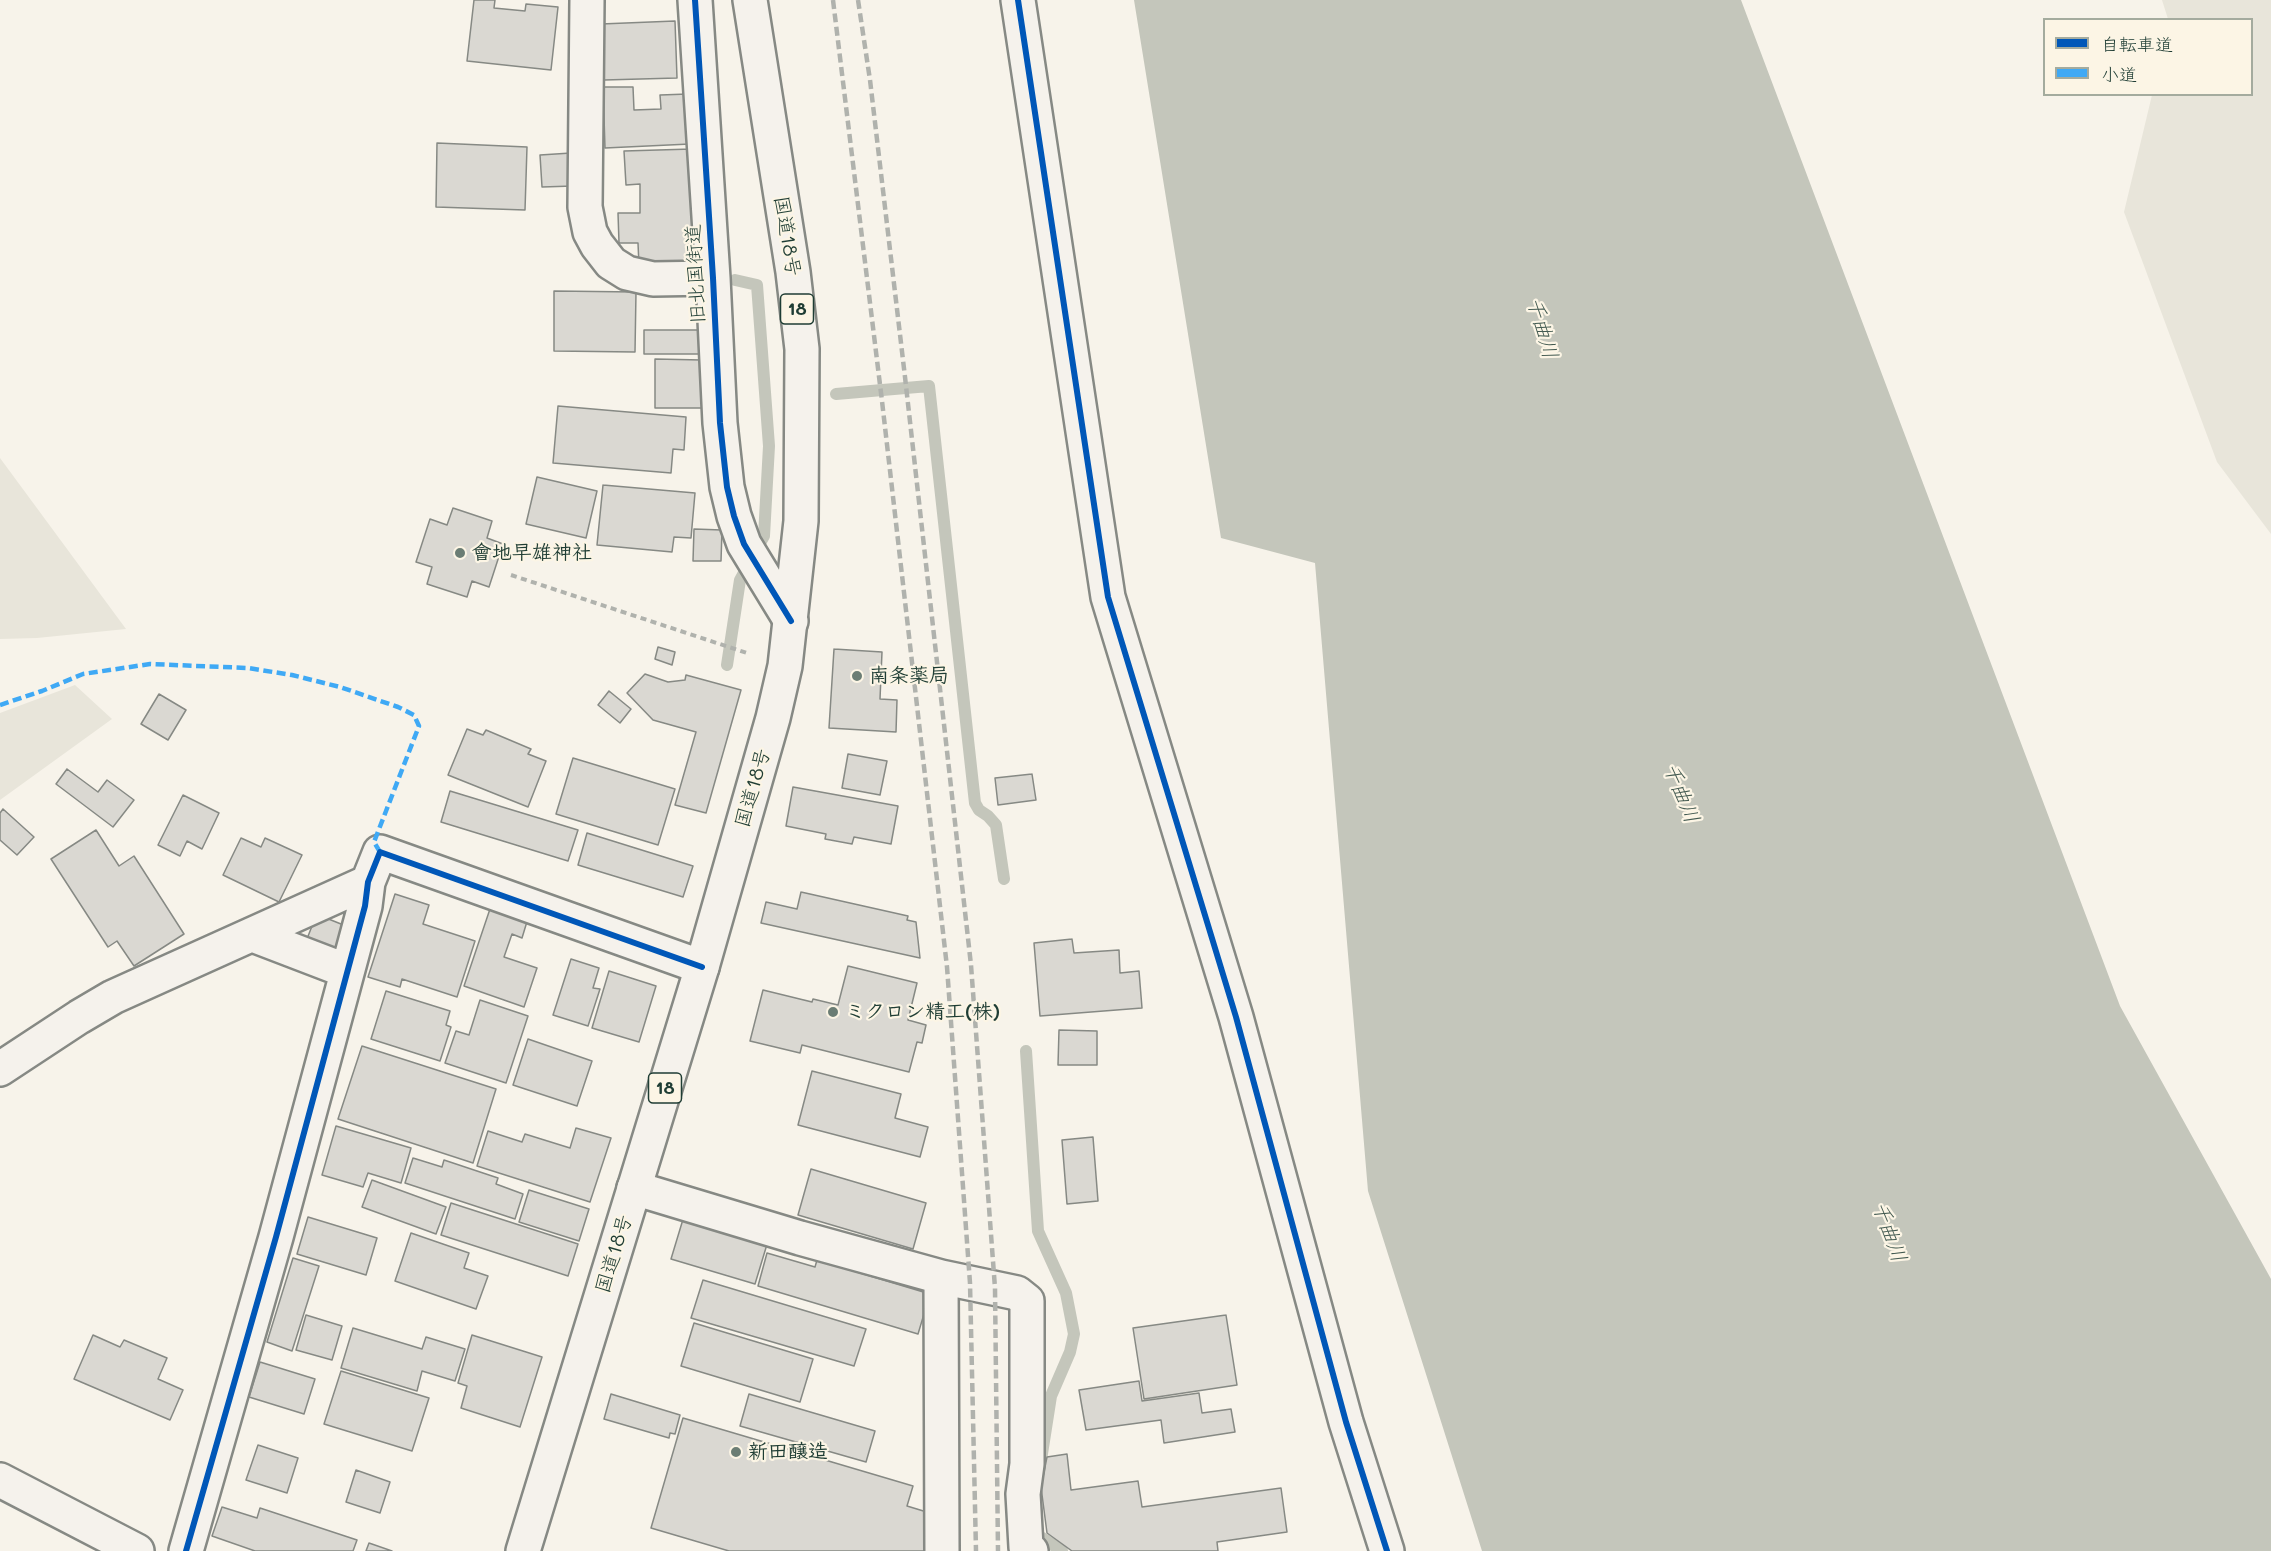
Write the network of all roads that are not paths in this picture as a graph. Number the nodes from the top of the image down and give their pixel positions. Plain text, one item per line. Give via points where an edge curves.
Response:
1 (587, 0) edge
2 (695, 0) edge
3 (750, 0) edge
4 (1018, 0) edge
5 (714, 278) junction
6 (791, 621) junction
7 (368, 882) junction
8 (253, 935) junction
9 (702, 968) junction
10 (347, 972) junction
11 (0, 1069) edge
12 (634, 1188) junction
13 (941, 1277) junction
14 (0, 1480) edge
15 (136, 1551) edge
16 (186, 1551) edge
17 (523, 1551) edge
18 (942, 1551) edge
19 (1031, 1551) edge
20 (1387, 1551) edge

1 - 5 main road via 585,207 590,232 611,262 627,273 652,279
2 - 5 main road, 旧北国街道
3 - 6 main road, 国道18号 / 18 via 802,349 801,521
4 - 20 main road via 1108,597 1236,1017 1347,1422
5 - 6 main road, 旧北国街道 via 720,423 734,516 752,557
6 - 9 main road, 国道18号 / 18 via 773,717
7 - 8 main road
7 - 9 main road via 380,852
7 - 10 main road
8 - 10 main road
8 - 11 main road via 113,997
9 - 12 main road, 国道18号 / 18
10 - 16 main road
12 - 13 main road
12 - 17 main road, 国道18号 / 18
13 - 18 main road
13 - 19 main road via 1017,1293 1027,1301 1027,1464 1023,1494 1026,1547
14 - 15 main road

